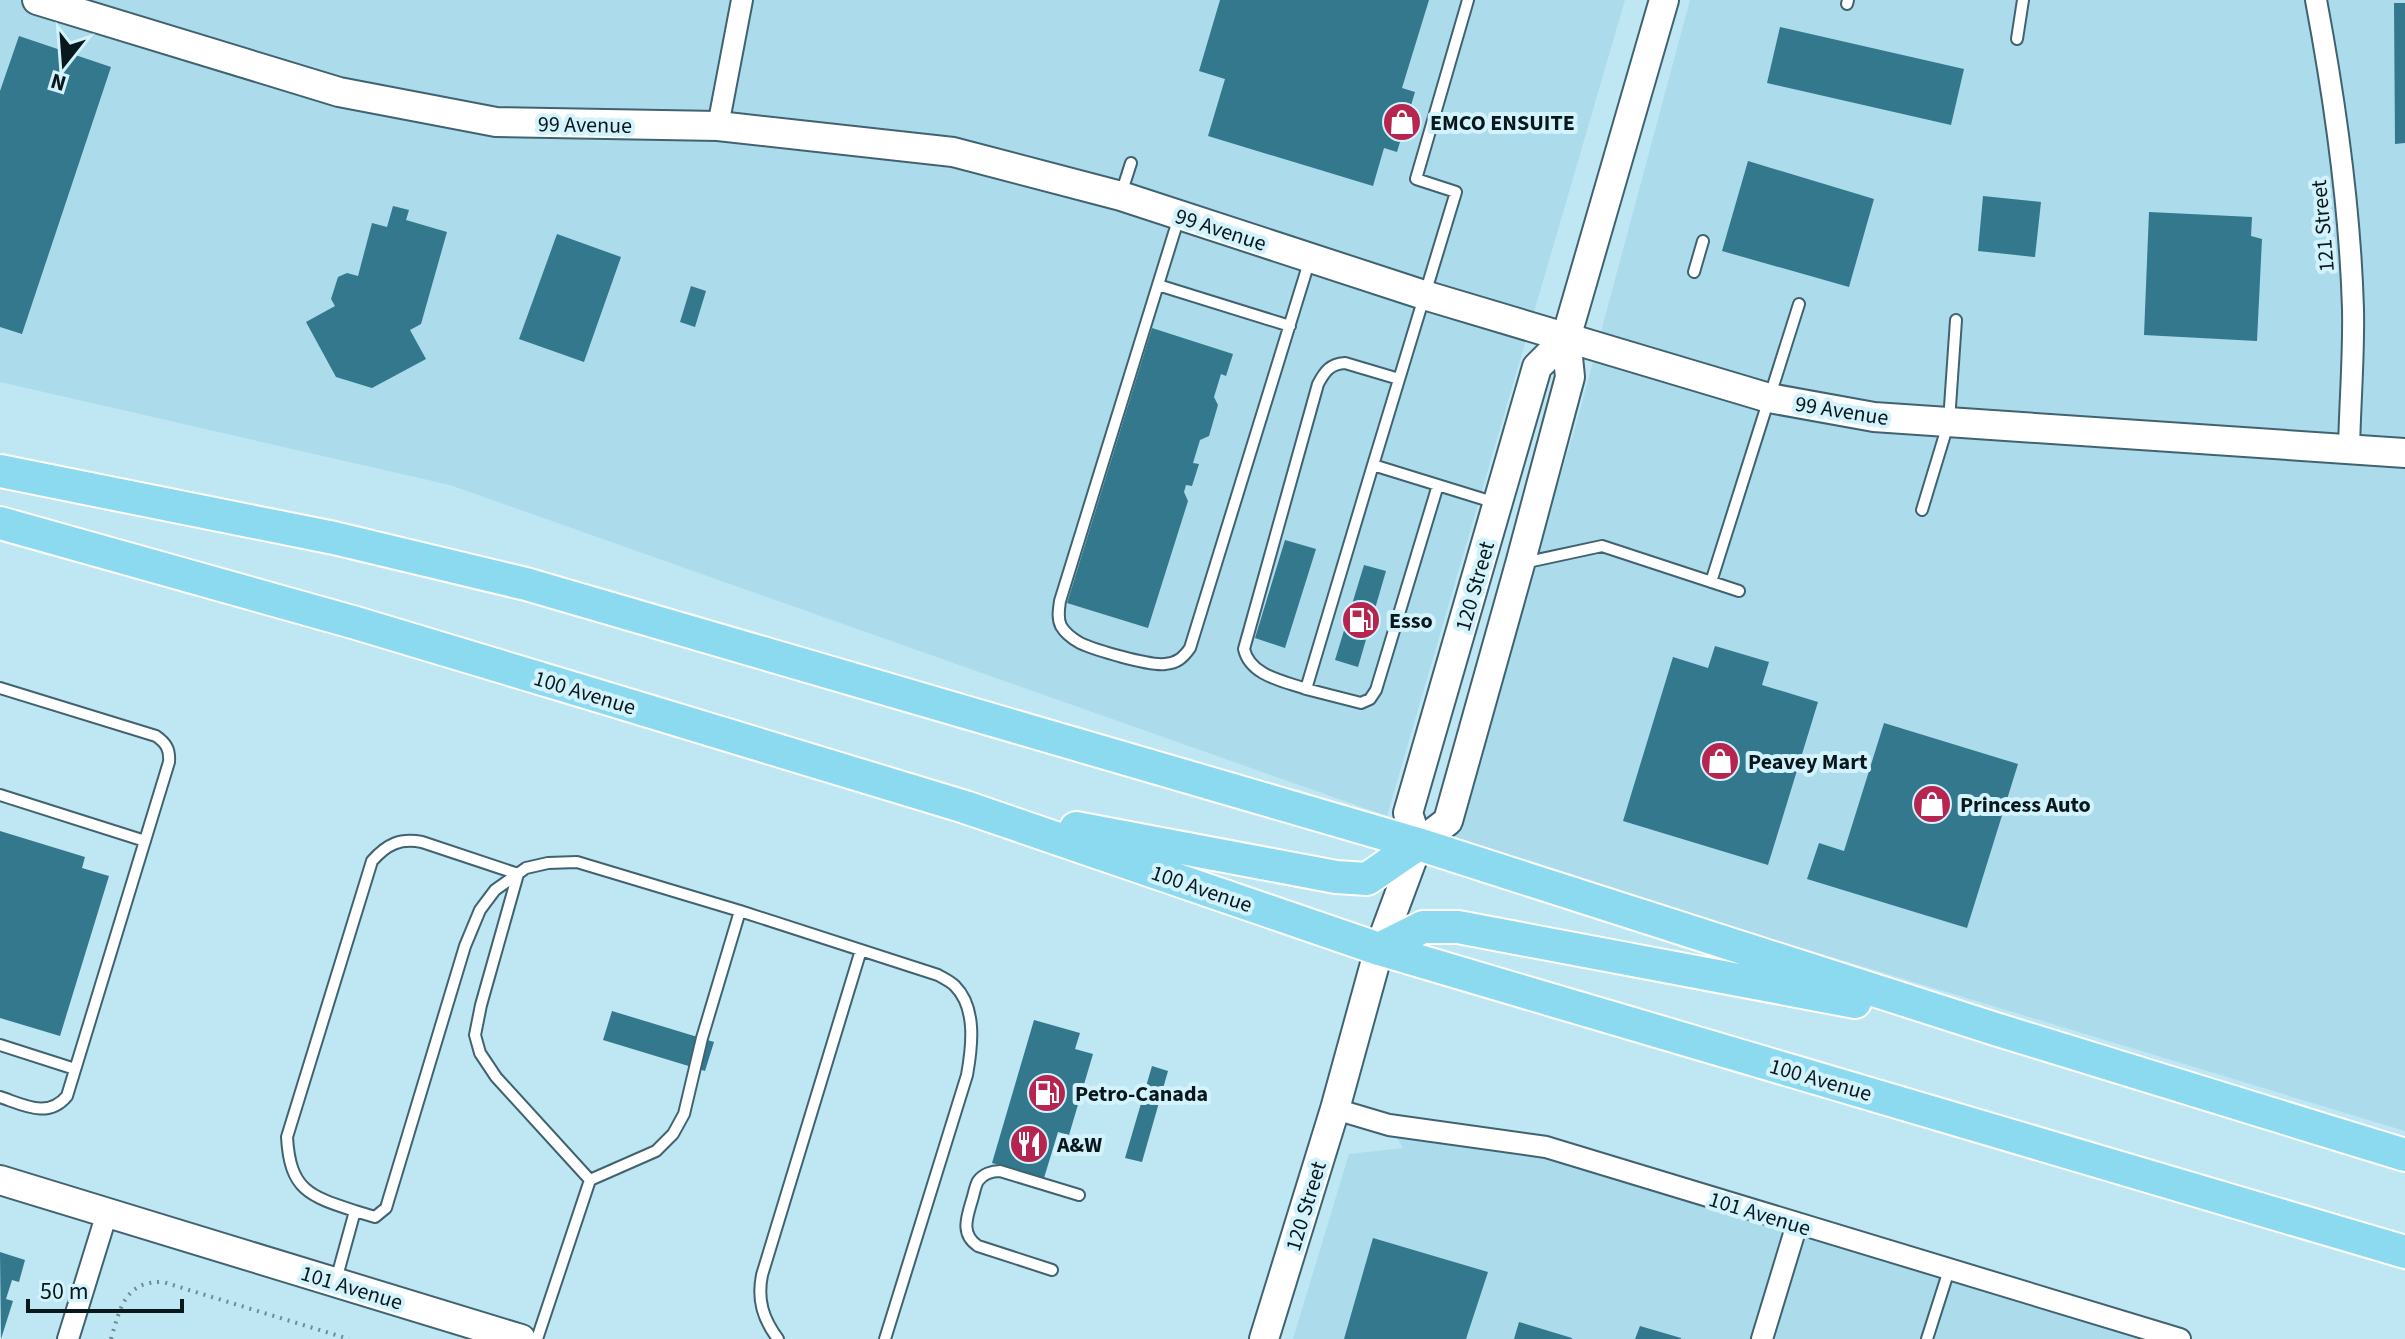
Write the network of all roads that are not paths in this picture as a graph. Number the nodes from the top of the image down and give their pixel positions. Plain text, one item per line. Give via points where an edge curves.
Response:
1 (37, 0) edge
2 (742, 0) edge
3 (1468, 0) edge
4 (1664, 0) edge
5 (2023, 0) edge
6 (2316, 0) edge
7 (2017, 39) dead end
8 (718, 126) junction
9 (1131, 163) dead end
10 (1121, 196) junction
11 (1179, 215) junction
12 (1703, 241) dead end
13 (1311, 258) junction
14 (1694, 272) dead end
15 (1158, 285) junction
16 (1424, 295) junction
17 (1799, 304) dead end
18 (1956, 320) dead end
19 (1290, 326) junction
20 (1566, 338) junction
21 (1399, 379) junction
22 (1769, 398) junction
23 (1949, 421) junction
24 (2349, 449) junction
25 (2405, 453) edge
26 (1373, 465) junction
27 (0, 471) edge
28 (1438, 485) junction
29 (1498, 504) junction
30 (1922, 510) dead end
31 (0, 523) edge
32 (1520, 564) junction
33 (1711, 582) junction
34 (1739, 591) dead end
35 (0, 688) edge
36 (1306, 689) junction
37 (0, 795) edge
38 (965, 807) junction
39 (145, 841) junction
40 (1418, 844) junction
41 (518, 874) junction
42 (740, 911) junction
43 (1379, 949) junction
44 (861, 950) junction
45 (1992, 1028) junction
46 (0, 1045) edge
47 (75, 1069) junction
48 (0, 1097) edge
49 (1335, 1109) junction
50 (2405, 1155) edge
51 (0, 1180) edge
52 (590, 1180) junction
53 (1079, 1195) dead end
54 (355, 1211) junction
55 (107, 1213) junction
56 (1797, 1224) junction
57 (2405, 1252) edge
58 (1052, 1270) dead end
59 (1949, 1270) junction
60 (335, 1282) junction
61 (68, 1339) edge
62 (521, 1339) edge
63 (537, 1339) edge
64 (778, 1339) edge
65 (885, 1339) edge
66 (1264, 1339) edge
67 (1762, 1339) edge
68 (1927, 1339) edge
69 (2180, 1339) edge

1 - 8 street, 99 Avenue via 339,92 496,122
2 - 8 street
3 - 16 lane via 1416,179 1456,192
4 - 20 street, 120 Street
5 - 7 lane
6 - 24 street, 121 Street via 2347,219 2353,309
8 - 10 street, 99 Avenue via 953,152
9 - 10 lane
10 - 11 street, 99 Avenue
11 - 13 street, 99 Avenue
11 - 15 lane
12 - 14 lane
13 - 16 street, 99 Avenue
13 - 19 lane
15 - 19 lane
15 - 19 lane via 1060,601 1061,625 1081,643 1161,665 1183,658 1190,648
16 - 20 street, 99 Avenue
16 - 21 lane
17 - 22 lane
18 - 23 lane
20 - 22 street, 99 Avenue
20 - 29 street, 120 Street via 1537,367
20 - 32 street, 120 Street via 1570,377
21 - 26 lane
21 - 36 lane via 1345,363 1331,366 1318,384 1244,649 1260,672
22 - 23 street, 99 Avenue via 1874,417
22 - 33 lane
23 - 24 street, 99 Avenue
23 - 30 lane
24 - 25 street, 99 Avenue
26 - 28 lane
26 - 36 lane
27 - 40 main road via 334,538 526,584
28 - 29 lane
28 - 36 lane via 1376,690 1361,703
29 - 40 street, 120 Street via 1408,813
31 - 38 main road, 100 Avenue via 371,627
32 - 33 lane via 1602,546
32 - 40 street, 120 Street via 1448,821
33 - 34 lane
35 - 39 lane via 166,743 169,762
37 - 39 lane
38 - 40 main road via 1336,877 1367,879
38 - 43 main road, 100 Avenue
39 - 47 lane
40 - 43 street, 120 Street
40 - 45 main road
41 - 42 lane via 548,863 577,862
41 - 52 lane via 475,1035 496,1077
41 - 54 lane via 495,890 480,910 465,946 386,1208 375,1217
41 - 54 lane via 409,840 394,842 372,861 287,1137 289,1161 307,1191
42 - 44 lane
42 - 52 lane via 684,1114 673,1134 656,1151
43 - 45 main road via 1423,927 1458,927
43 - 49 street, 120 Street
43 - 57 main road, 100 Avenue
44 - 64 lane via 762,1275 763,1313
44 - 65 lane via 954,985 965,1001 972,1047
45 - 50 main road
46 - 47 lane
47 - 48 lane via 67,1096 50,1109
49 - 56 street, 101 Avenue via 1389,1125 1546,1147
49 - 66 street, 120 Street
51 - 55 street, 101 Avenue
52 - 63 lane
53 - 58 lane via 1000,1171 978,1181 966,1220 972,1242
54 - 60 lane
55 - 60 street, 101 Avenue
55 - 61 street
56 - 59 street, 101 Avenue
56 - 67 street
59 - 68 lane
59 - 69 street, 101 Avenue
60 - 62 street, 101 Avenue

